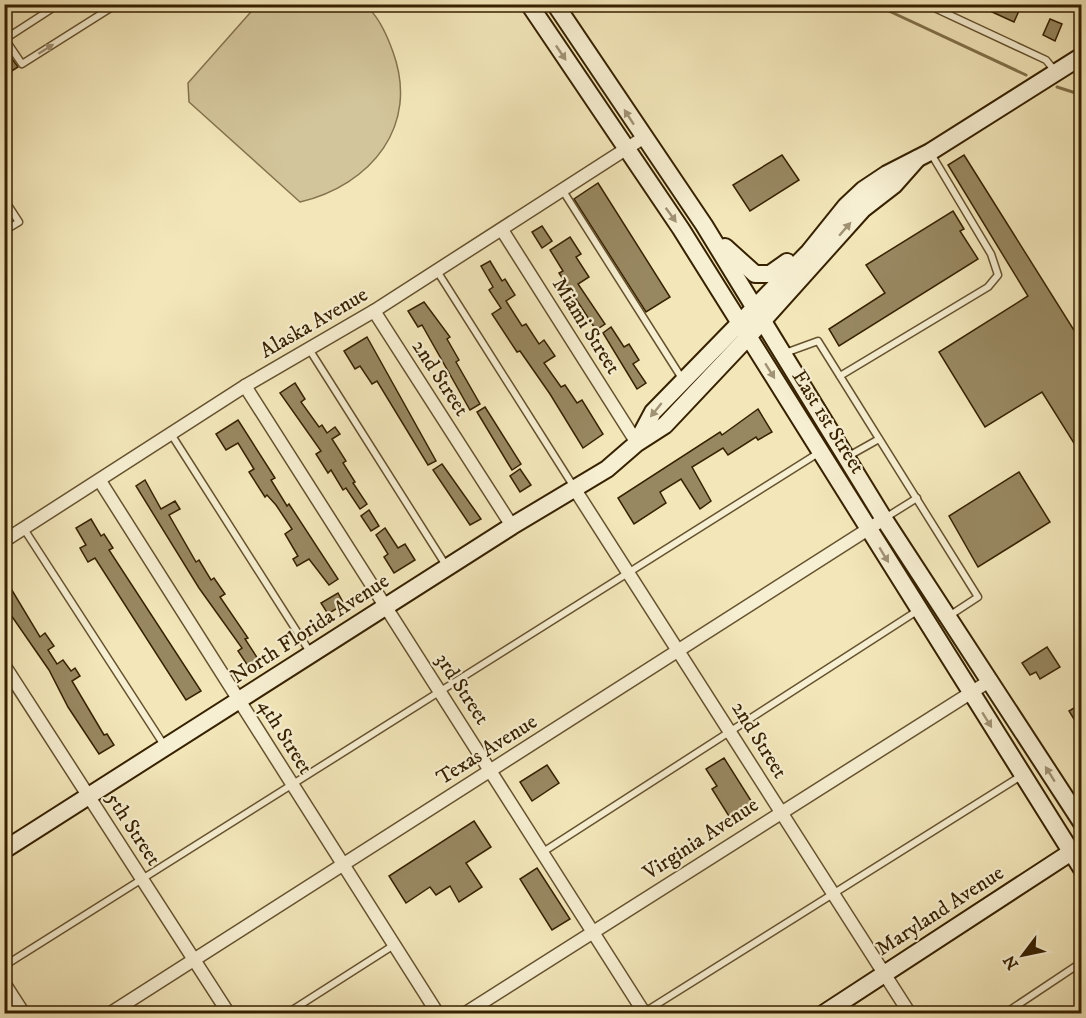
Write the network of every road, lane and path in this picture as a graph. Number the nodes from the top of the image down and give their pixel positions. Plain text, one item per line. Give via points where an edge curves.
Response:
1 (59, 4) edge
2 (117, 4) edge
3 (529, 4) edge
4 (555, 4) edge
5 (926, 4) edge
6 (1077, 4) edge
7 (1082, 9) edge
8 (1082, 56) edge
9 (1056, 72) junction
10 (643, 138) junction
11 (625, 150) junction
12 (923, 156) junction
13 (562, 191) junction
14 (4, 199) edge
15 (846, 206) junction
16 (704, 225) junction
17 (501, 230) junction
18 (4, 231) edge
19 (437, 271) junction
20 (374, 311) junction
21 (759, 313) junction
22 (739, 321) junction
23 (748, 337) junction
24 (309, 349) junction
25 (784, 353) junction
26 (840, 376) junction
27 (683, 380) junction
28 (245, 386) junction
29 (171, 434) junction
30 (879, 439) junction
31 (637, 443) junction
32 (820, 452) junction
33 (847, 457) junction
34 (100, 481) junction
35 (574, 488) junction
36 (917, 498) junction
37 (884, 519) junction
38 (512, 526) junction
39 (24, 528) junction
40 (868, 529) junction
41 (4, 541) edge
42 (448, 568) junction
43 (628, 573) junction
44 (386, 608) junction
45 (917, 610) junction
46 (949, 616) junction
47 (679, 651) junction
48 (312, 655) junction
49 (4, 665) edge
50 (991, 680) junction
51 (440, 691) junction
52 (970, 693) junction
53 (239, 701) junction
54 (731, 733) junction
55 (166, 748) junction
56 (491, 770) junction
57 (1021, 776) junction
58 (291, 784) junction
59 (88, 797) junction
60 (781, 811) junction
61 (1082, 823) edge
62 (1076, 849) edge
63 (4, 850) edge
64 (543, 852) junction
65 (341, 863) junction
66 (1082, 870) edge
67 (141, 878) junction
68 (834, 894) junction
69 (593, 933) junction
70 (394, 945) junction
71 (194, 958) junction
72 (1082, 962) edge
73 (4, 966) edge
74 (885, 974) junction
75 (4, 983) edge
76 (644, 1013) edge
77 (24, 1014) edge
78 (110, 1014) edge
79 (230, 1014) edge
80 (286, 1014) edge
81 (438, 1014) edge
82 (464, 1014) edge
83 (823, 1014) edge
84 (910, 1014) edge
85 (1004, 1014) edge

1 -> 2 lane via 5,39 22,64
3 -> 11 main road, East 1st Street
10 -> 4 main road, East 1st Street
5 - 9 lane via 1046,60
6 - 7 street
8 - 9 main road
9 - 12 main road
10 - 11 street, Alaska Avenue
10 - 16 main road, East 1st Street
11 - 13 street, Alaska Avenue
11 -> 22 main road, East 1st Street
12 - 15 main road via 887,174
21 -> 12 main road via 863,208
12 - 26 lane via 991,254 999,275 988,287
13 - 17 street, Alaska Avenue
13 - 27 lane
14 - 18 lane via 19,222
15 - 16 main road via 770,274 755,274
15 - 21 main road
16 - 21 main road, East 1st Street
17 - 19 street, Alaska Avenue
17 - 31 street, Miami Street
19 - 20 street, Alaska Avenue
19 - 35 lane
20 - 24 street, Alaska Avenue
20 - 38 street, 2nd Street
21 - 22 main road, North Florida Avenue
21 - 23 main road, North Florida Avenue
21 - 25 main road, East 1st Street
22 - 23 main road, East 1st Street
22 - 27 main road, North Florida Avenue
23 - 31 main road, North Florida Avenue via 665,424
23 -> 32 main road, East 1st Street
24 - 28 street, Alaska Avenue
24 - 42 lane
25 - 26 lane via 818,341
25 - 33 main road, East 1st Street
26 - 30 lane
27 -> 31 main road, North Florida Avenue via 653,412
28 - 29 street, Alaska Avenue
28 - 44 street, 3rd Street
29 - 34 street, Alaska Avenue
29 - 48 lane
30 - 33 lane
30 - 36 lane
31 - 35 main road, North Florida Avenue via 607,469
32 - 40 main road, East 1st Street
32 - 43 lane
33 - 37 main road, East 1st Street
34 - 39 street, Alaska Avenue
34 - 53 street, 4th Street
35 - 38 main road, North Florida Avenue
35 - 43 street, 2nd Street
36 - 37 lane
36 - 46 lane via 978,597
37 - 40 street, Texas Avenue
37 - 46 main road, East 1st Street
38 - 42 main road, North Florida Avenue
39 - 41 street, Alaska Avenue
39 - 55 lane
40 -> 45 main road, East 1st Street
40 - 47 street, Texas Avenue
42 - 44 main road, North Florida Avenue
43 - 47 street, 2nd Street
43 - 51 lane
44 - 48 main road, North Florida Avenue
44 - 51 street, 3rd Street
45 - 52 main road, East 1st Street
45 - 54 lane
46 - 50 main road, East 1st Street
47 - 54 street, 2nd Street
47 - 56 street, Texas Avenue
48 - 53 main road, North Florida Avenue
49 - 59 street, 5th Street
50 - 52 street, Virginia Avenue
61 -> 50 main road, East 1st Street
51 - 56 street, 3rd Street
51 - 58 lane
52 -> 57 main road, East 1st Street
52 - 60 street, Virginia Avenue
53 - 55 main road, North Florida Avenue
53 - 58 street, 4th Street
54 - 60 street, 2nd Street
54 - 64 lane
55 - 59 main road, North Florida Avenue
56 - 64 street, 3rd Street
56 - 65 street, Texas Avenue
57 - 62 main road, East 1st Street
57 - 68 lane
58 - 65 street, 4th Street
58 - 67 lane
59 - 63 main road, North Florida Avenue
59 - 67 street, 5th Street
60 - 68 street, 2nd Street
60 - 69 street, Virginia Avenue
62 - 66 main road, East 1st Street
62 - 74 main road, Maryland Avenue
64 - 69 street, 3rd Street
65 - 70 street, 4th Street
65 - 71 street, Texas Avenue
67 - 71 street, 5th Street
67 - 73 lane
68 - 74 street, 2nd Street
68 - 76 lane
69 - 76 street, 3rd Street
69 - 82 street, Virginia Avenue
70 - 80 lane
70 - 81 street, 4th Street
71 - 78 street, Texas Avenue
71 - 79 street, 5th Street
72 - 85 lane
74 - 83 main road, Maryland Avenue
74 - 84 street, 2nd Street
75 - 77 street

